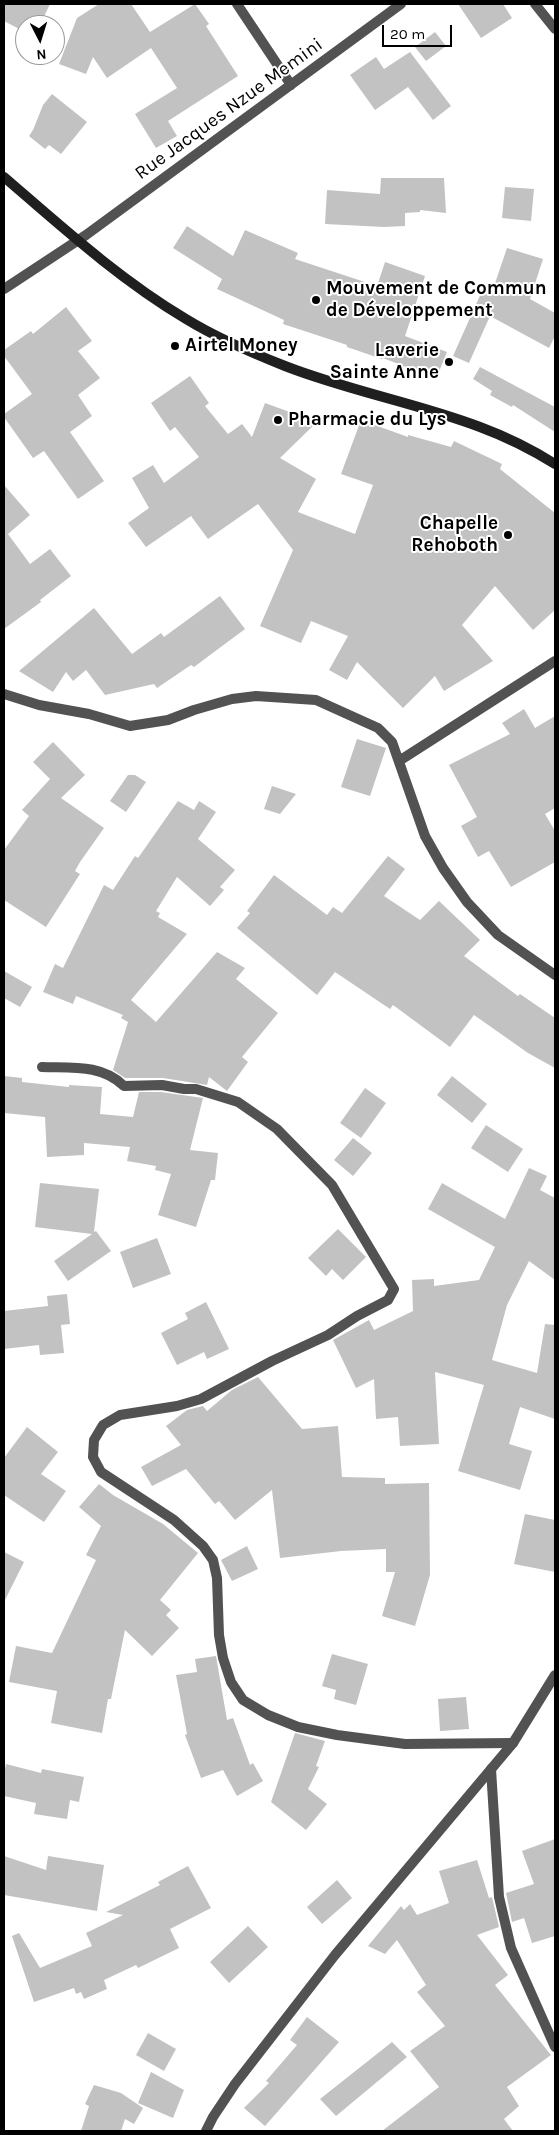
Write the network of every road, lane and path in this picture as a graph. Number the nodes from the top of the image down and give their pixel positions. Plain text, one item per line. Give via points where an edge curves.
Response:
1 (237, 4) edge
2 (401, 4) edge
3 (535, 4) edge
4 (555, 29) edge
5 (291, 85) junction
6 (4, 177) edge
7 (77, 240) junction
8 (4, 290) edge
9 (555, 464) edge
10 (555, 661) edge
11 (4, 694) edge
12 (399, 761) junction
13 (555, 976) edge
14 (42, 1067) dead end
15 (555, 1675) edge
16 (513, 1743) junction
17 (491, 1769) junction
18 (555, 2047) edge
19 (206, 2131) edge

1 - 5 street
2 - 5 street, Rue Jacques Nzue Memini
3 - 4 street
5 - 7 street, Rue Jacques Nzue Memini
6 - 7 main road
7 - 8 street, Rue Jacques Nzue Memini
7 - 9 main road via 158,302 235,344 286,366 480,427 523,445
10 - 12 street
11 - 12 street via 130,726 168,720 232,699 256,696 316,700 378,728 392,742
12 - 13 street via 425,836 467,902 498,935
14 - 16 street via 96,1069 116,1078 124,1086 196,1089 238,1102 277,1129 332,1185 394,1289 388,1300 328,1335 201,1399 120,1415 103,1425 94,1440 93,1457 101,1472 174,1520 213,1560 223,1658 231,1682 243,1700 298,1727 337,1735 405,1744
15 - 16 street
16 - 17 street
17 - 18 street via 499,1897 511,1948
17 - 19 street via 335,1955 235,2084

